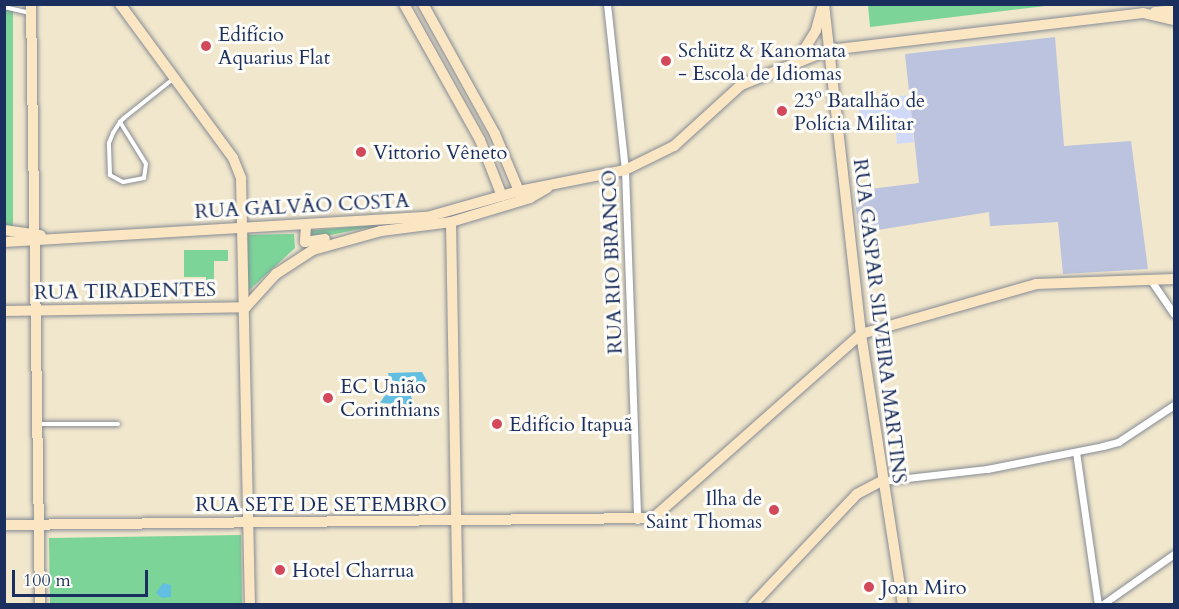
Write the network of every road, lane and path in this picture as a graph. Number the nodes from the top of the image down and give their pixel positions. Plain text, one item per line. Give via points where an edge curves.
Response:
1 (120, 4) edge
2 (404, 4) edge
3 (423, 4) edge
4 (607, 4) edge
5 (824, 4) edge
6 (4, 7) edge
7 (31, 9) edge
8 (1174, 10) edge
9 (1143, 14) junction
10 (1174, 20) edge
11 (829, 50) junction
12 (797, 61) junction
13 (174, 78) junction
14 (120, 122) junction
15 (626, 170) junction
16 (502, 196) junction
17 (519, 196) junction
18 (451, 222) junction
19 (303, 226) junction
20 (242, 228) junction
21 (4, 230) edge
22 (381, 231) junction
23 (35, 236) junction
24 (4, 242) edge
25 (300, 256) junction
26 (1150, 279) junction
27 (1174, 279) edge
28 (246, 307) junction
29 (36, 310) junction
30 (4, 311) edge
31 (1174, 314) edge
32 (861, 334) junction
33 (1174, 405) edge
34 (36, 424) junction
35 (118, 424) dead end
36 (1076, 452) junction
37 (881, 481) junction
38 (637, 520) junction
39 (457, 521) junction
40 (248, 523) junction
41 (4, 525) edge
42 (37, 525) junction
43 (1174, 554) edge
44 (40, 604) edge
45 (249, 604) edge
46 (458, 604) edge
47 (753, 604) edge
48 (903, 604) edge
49 (1098, 604) edge
50 (1103, 604) edge

1 - 13 street
2 - 16 street via 480,140
3 - 17 street via 495,134
4 - 15 street, RUA RIO BRANCO
5 - 11 street, RUA GASPAR SILVEIRA MARTINS
5 - 12 street, RUA GASPAR SILVEIRA MARTINS via 816,30
6 - 7 lane
7 - 23 street
8 - 9 street, RUA GALVÃO COSTA
9 - 10 street
9 - 11 street, RUA GALVÃO COSTA
11 - 12 street, RUA GALVÃO COSTA
11 - 32 street, RUA GASPAR SILVEIRA MARTINS
12 - 15 street, RUA GALVÃO COSTA via 741,85 674,146
13 - 14 lane
13 - 20 street via 237,165 242,188
14 - 14 lane via 146,164 144,178 123,182 110,176 109,143
15 - 17 street, RUA GALVÃO COSTA via 555,183
15 - 38 street, RUA RIO BRANCO
16 - 17 street, RUA GALVÃO COSTA
16 - 19 street, RUA GALVÃO COSTA via 427,217
17 - 18 street, RUA GALVÃO COSTA
18 - 22 street, RUA GALVÃO COSTA
18 - 39 street
19 - 20 street, RUA GALVÃO COSTA
19 - 22 street via 307,243
19 - 25 street via 297,239
20 - 23 street, RUA GALVÃO COSTA
20 - 28 street
21 - 23 street, RUA GALVÃO COSTA
22 - 25 street, RUA GALVÃO COSTA
23 - 24 street, RUA GALVÃO COSTA
23 - 29 street
25 - 28 street, RUA GALVÃO COSTA via 264,285
26 - 27 street
26 - 31 street
26 - 32 street via 1036,284
28 - 29 street, RUA TIRADENTES
28 - 40 street
29 - 30 street, RUA TIRADENTES
29 - 34 street
32 - 37 street, RUA GASPAR SILVEIRA MARTINS
32 - 38 street, RUA SETE DE SETEMBRO via 664,512
33 - 36 street via 1119,442
34 - 35 lane
34 - 42 street
36 - 37 street via 987,470
36 - 49 street
37 - 47 street via 857,494
37 - 48 street, RUA GASPAR SILVEIRA MARTINS
38 - 39 street, RUA SETE DE SETEMBRO
39 - 40 street, RUA SETE DE SETEMBRO
39 - 46 street
40 - 42 street, RUA SETE DE SETEMBRO
40 - 45 street
41 - 42 street, RUA SETE DE SETEMBRO
42 - 44 street
43 - 50 street

